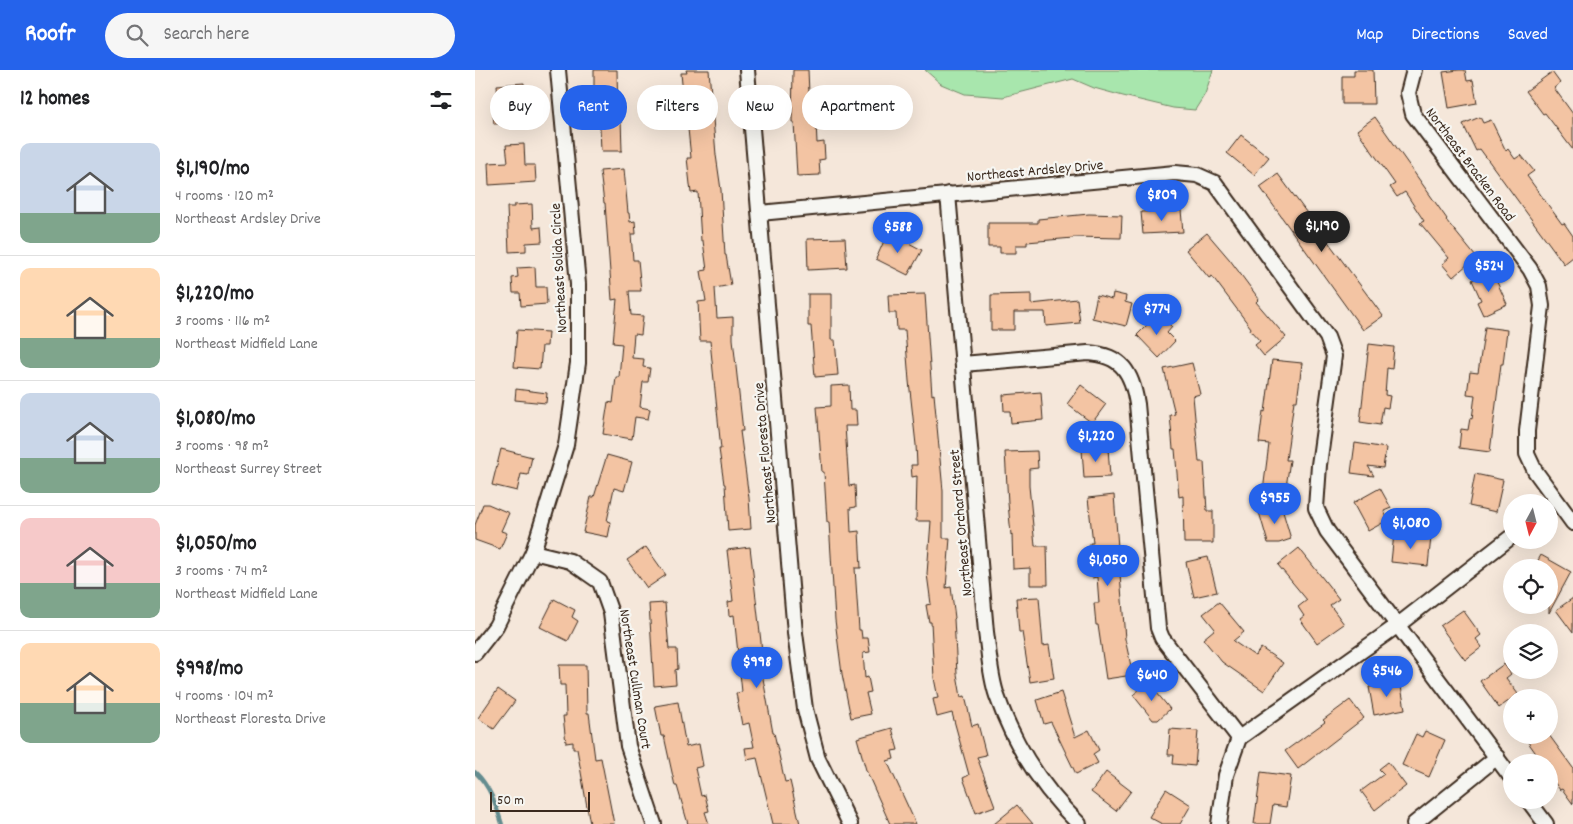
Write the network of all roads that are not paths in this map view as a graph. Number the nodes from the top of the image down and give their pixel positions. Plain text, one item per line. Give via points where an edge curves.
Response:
1 (558, 70) edge
2 (747, 70) edge
3 (1414, 70) edge
4 (949, 194) junction
5 (761, 213) junction
6 (963, 364) junction
7 (1547, 494) edge
8 (1558, 510) edge
9 (1573, 523) edge
10 (1503, 544) edge
11 (533, 552) junction
12 (1398, 625) junction
13 (475, 653) edge
14 (1239, 738) junction
15 (1497, 757) junction
16 (1503, 766) edge
17 (1535, 809) edge
18 (655, 824) edge
19 (850, 824) edge
20 (1079, 824) edge
21 (1219, 824) edge
22 (1414, 824) edge
23 (1546, 824) edge

1 - 11 street, Northeast Solida Circle via 578,284 578,363 566,446
2 - 5 street, Northeast Floresta Drive
3 - 7 street, Northeast Bracken Road via 1408,93 1413,114 1539,286 1541,324 1526,446 1530,462
4 - 5 street, Northeast Ardsley Drive
4 - 6 street, Northeast Orchard Street
4 - 12 street, Northeast Ardsley Drive via 1175,173 1197,175 1215,183 1327,337 1334,356 1319,465 1317,508 1327,531
5 - 19 street, Northeast Floresta Drive via 795,633 805,709 818,759
6 - 14 street via 1099,354 1117,362 1128,372 1137,404 1158,628 1162,638
6 - 20 street, Northeast Orchard Street via 986,632 997,695 1032,767 1063,809
8 - 9 street, Northeast Bracken Road
10 - 12 street
11 - 13 street, Northeast Solida Circle via 496,626
11 - 18 street, Northeast Cullman Court via 570,561 600,582 611,613 628,746
12 - 14 street
12 - 15 street, Northeast Ardsley Drive
14 - 21 street via 1226,775
15 - 16 street, Northeast Ardsley Drive
15 - 22 street
17 - 23 street

